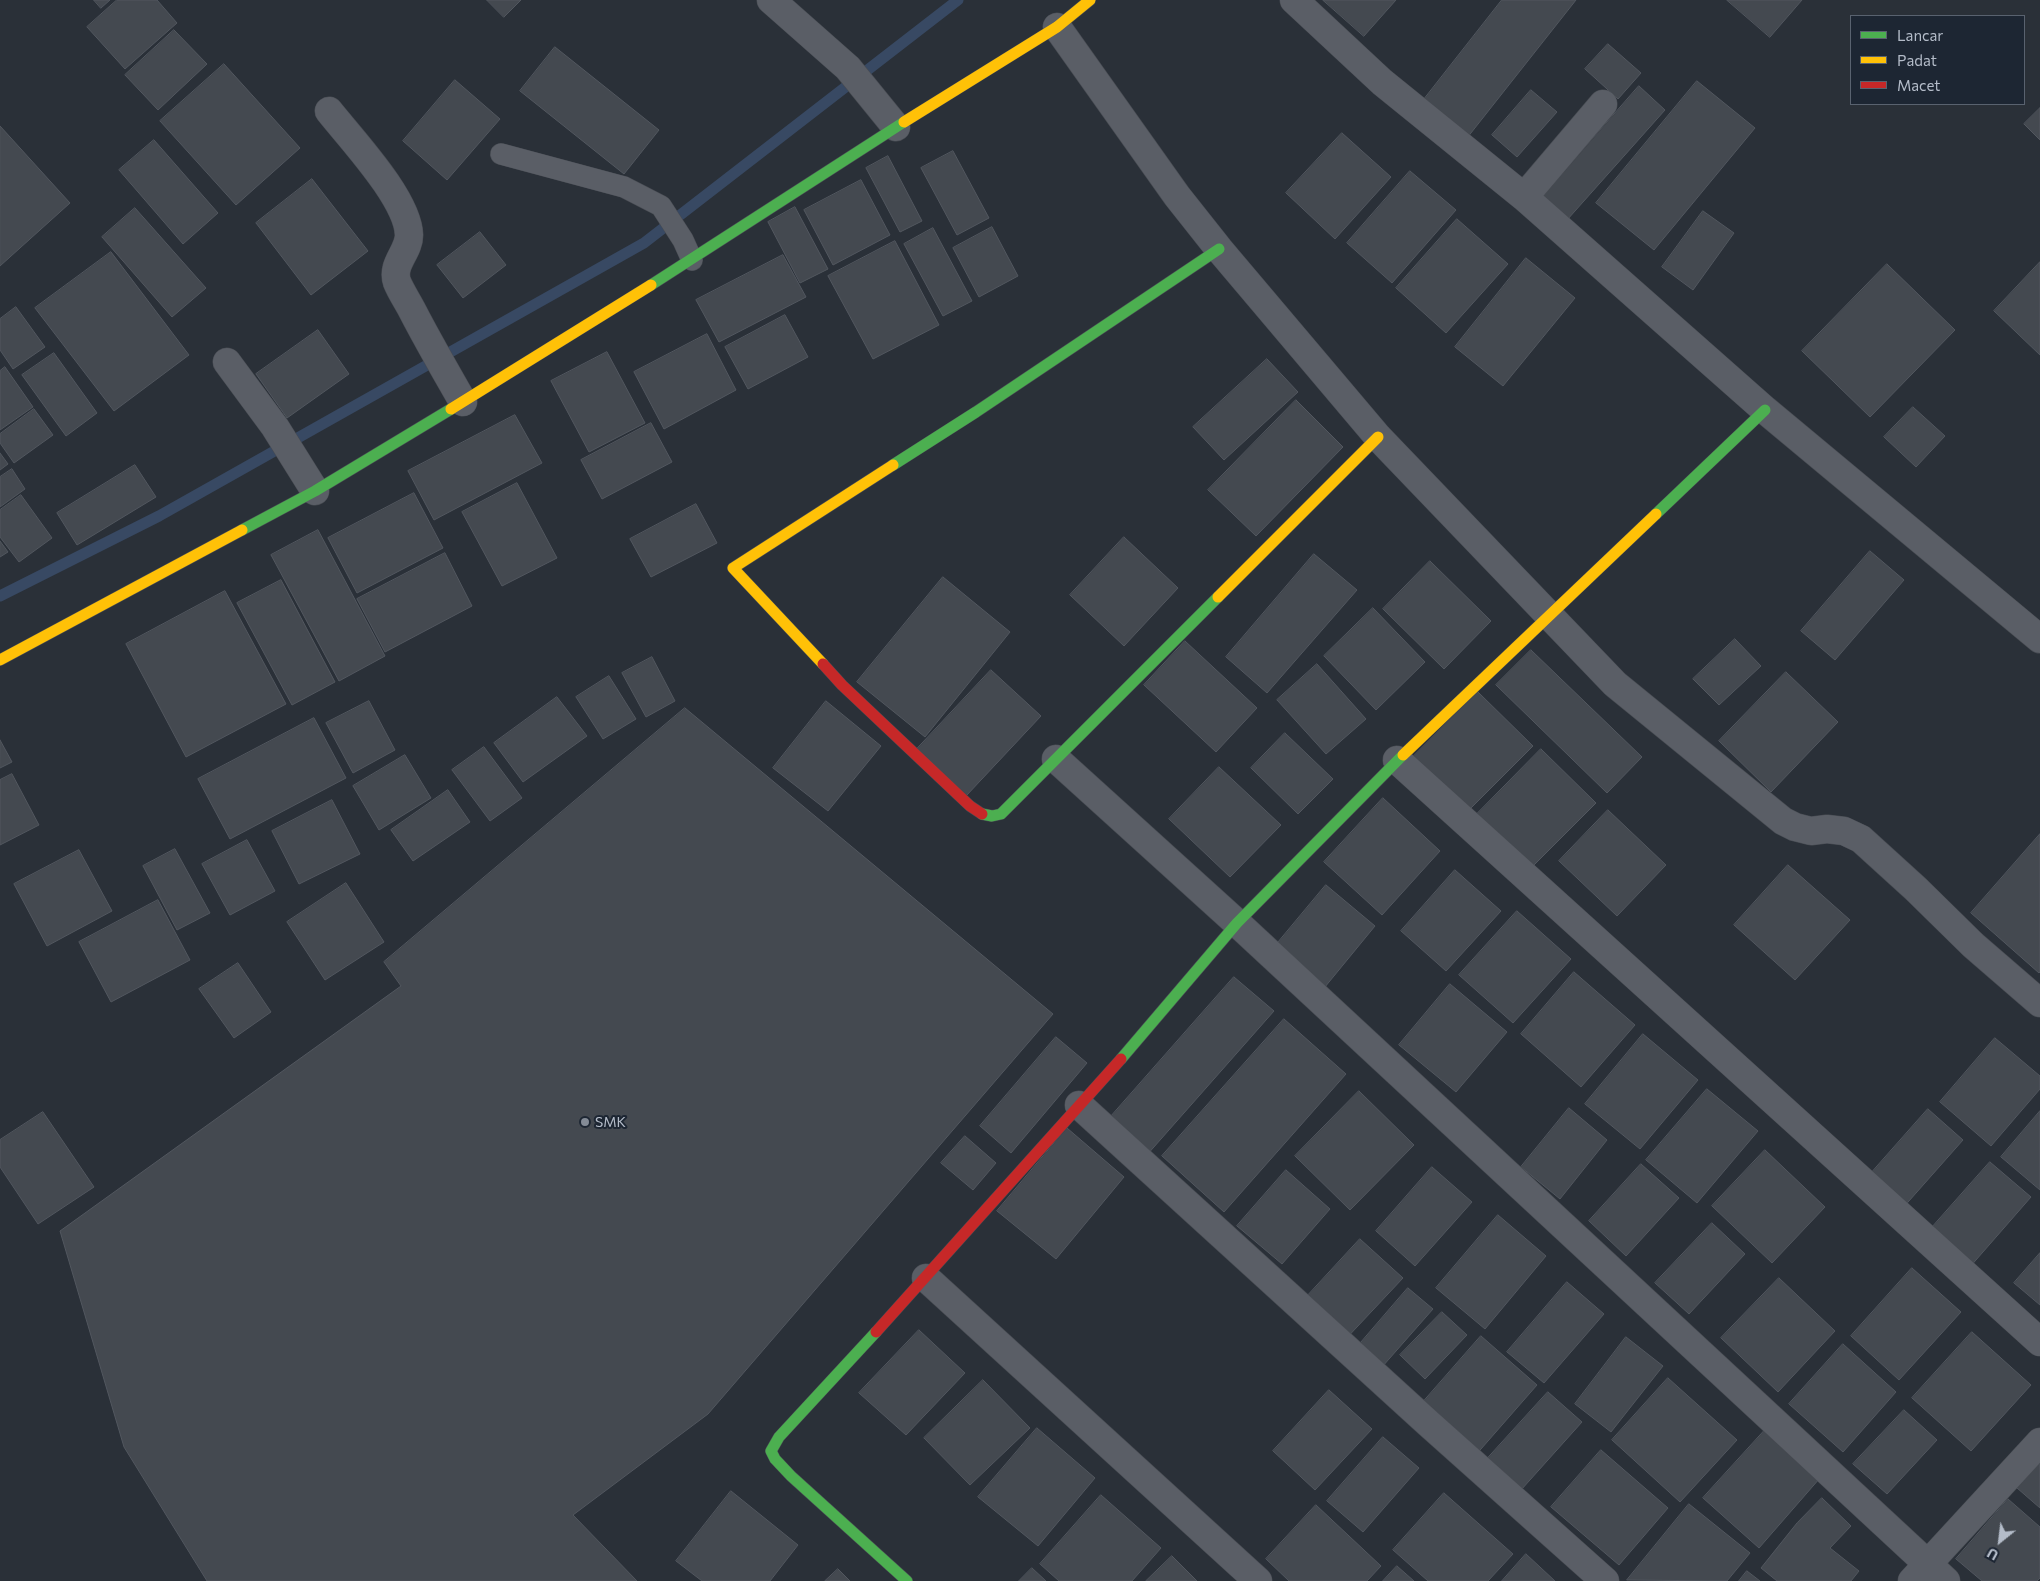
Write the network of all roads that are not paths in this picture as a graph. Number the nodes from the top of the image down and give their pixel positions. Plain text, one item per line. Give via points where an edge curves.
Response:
1 (771, 0) edge
2 (1090, 0) edge
3 (1294, 0) edge
4 (1057, 27) junction
5 (1603, 104) dead end
6 (330, 112) dead end
7 (890, 120) junction
8 (501, 154) dead end
9 (1524, 197) junction
10 (1219, 249) junction
11 (692, 260) junction
12 (227, 362) dead end
13 (463, 402) junction
14 (1765, 410) junction
15 (1378, 437) junction
16 (315, 492) junction
17 (1549, 616) junction
18 (2040, 639) edge
19 (0, 660) edge
20 (1056, 759) junction
21 (1397, 760) junction
22 (1237, 923) junction
23 (2040, 1003) edge
24 (1079, 1106) junction
25 (926, 1278) junction
26 (2040, 1342) edge
27 (2040, 1442) edge
28 (1929, 1575) edge
29 (907, 1581) edge
30 (1258, 1581) edge
31 (1605, 1581) edge

1 - 7 street via 848,68
2 - 4 street
3 - 9 street via 1382,82
4 - 7 street
4 - 10 street via 1177,196
5 - 9 street
6 - 13 street via 389,185 405,219 409,234 407,247 396,269 397,281
7 - 11 street
8 - 11 lane via 624,187 661,206
9 - 14 street
10 - 15 street
10 - 20 street via 976,412 733,568 842,685 970,806 985,815 1001,814
11 - 13 street
12 - 16 street via 275,427
13 - 16 street
14 - 17 street
14 - 18 street
15 - 17 street
15 - 20 street
16 - 19 street
17 - 21 street
17 - 23 street via 1615,684 1783,821 1811,831 1844,831 1861,839
20 - 22 street
21 - 22 street
21 - 26 street
22 - 24 street
22 - 28 street
24 - 25 street
24 - 31 street
25 - 29 street via 779,1437 771,1451 792,1476
25 - 30 street
27 - 28 street

